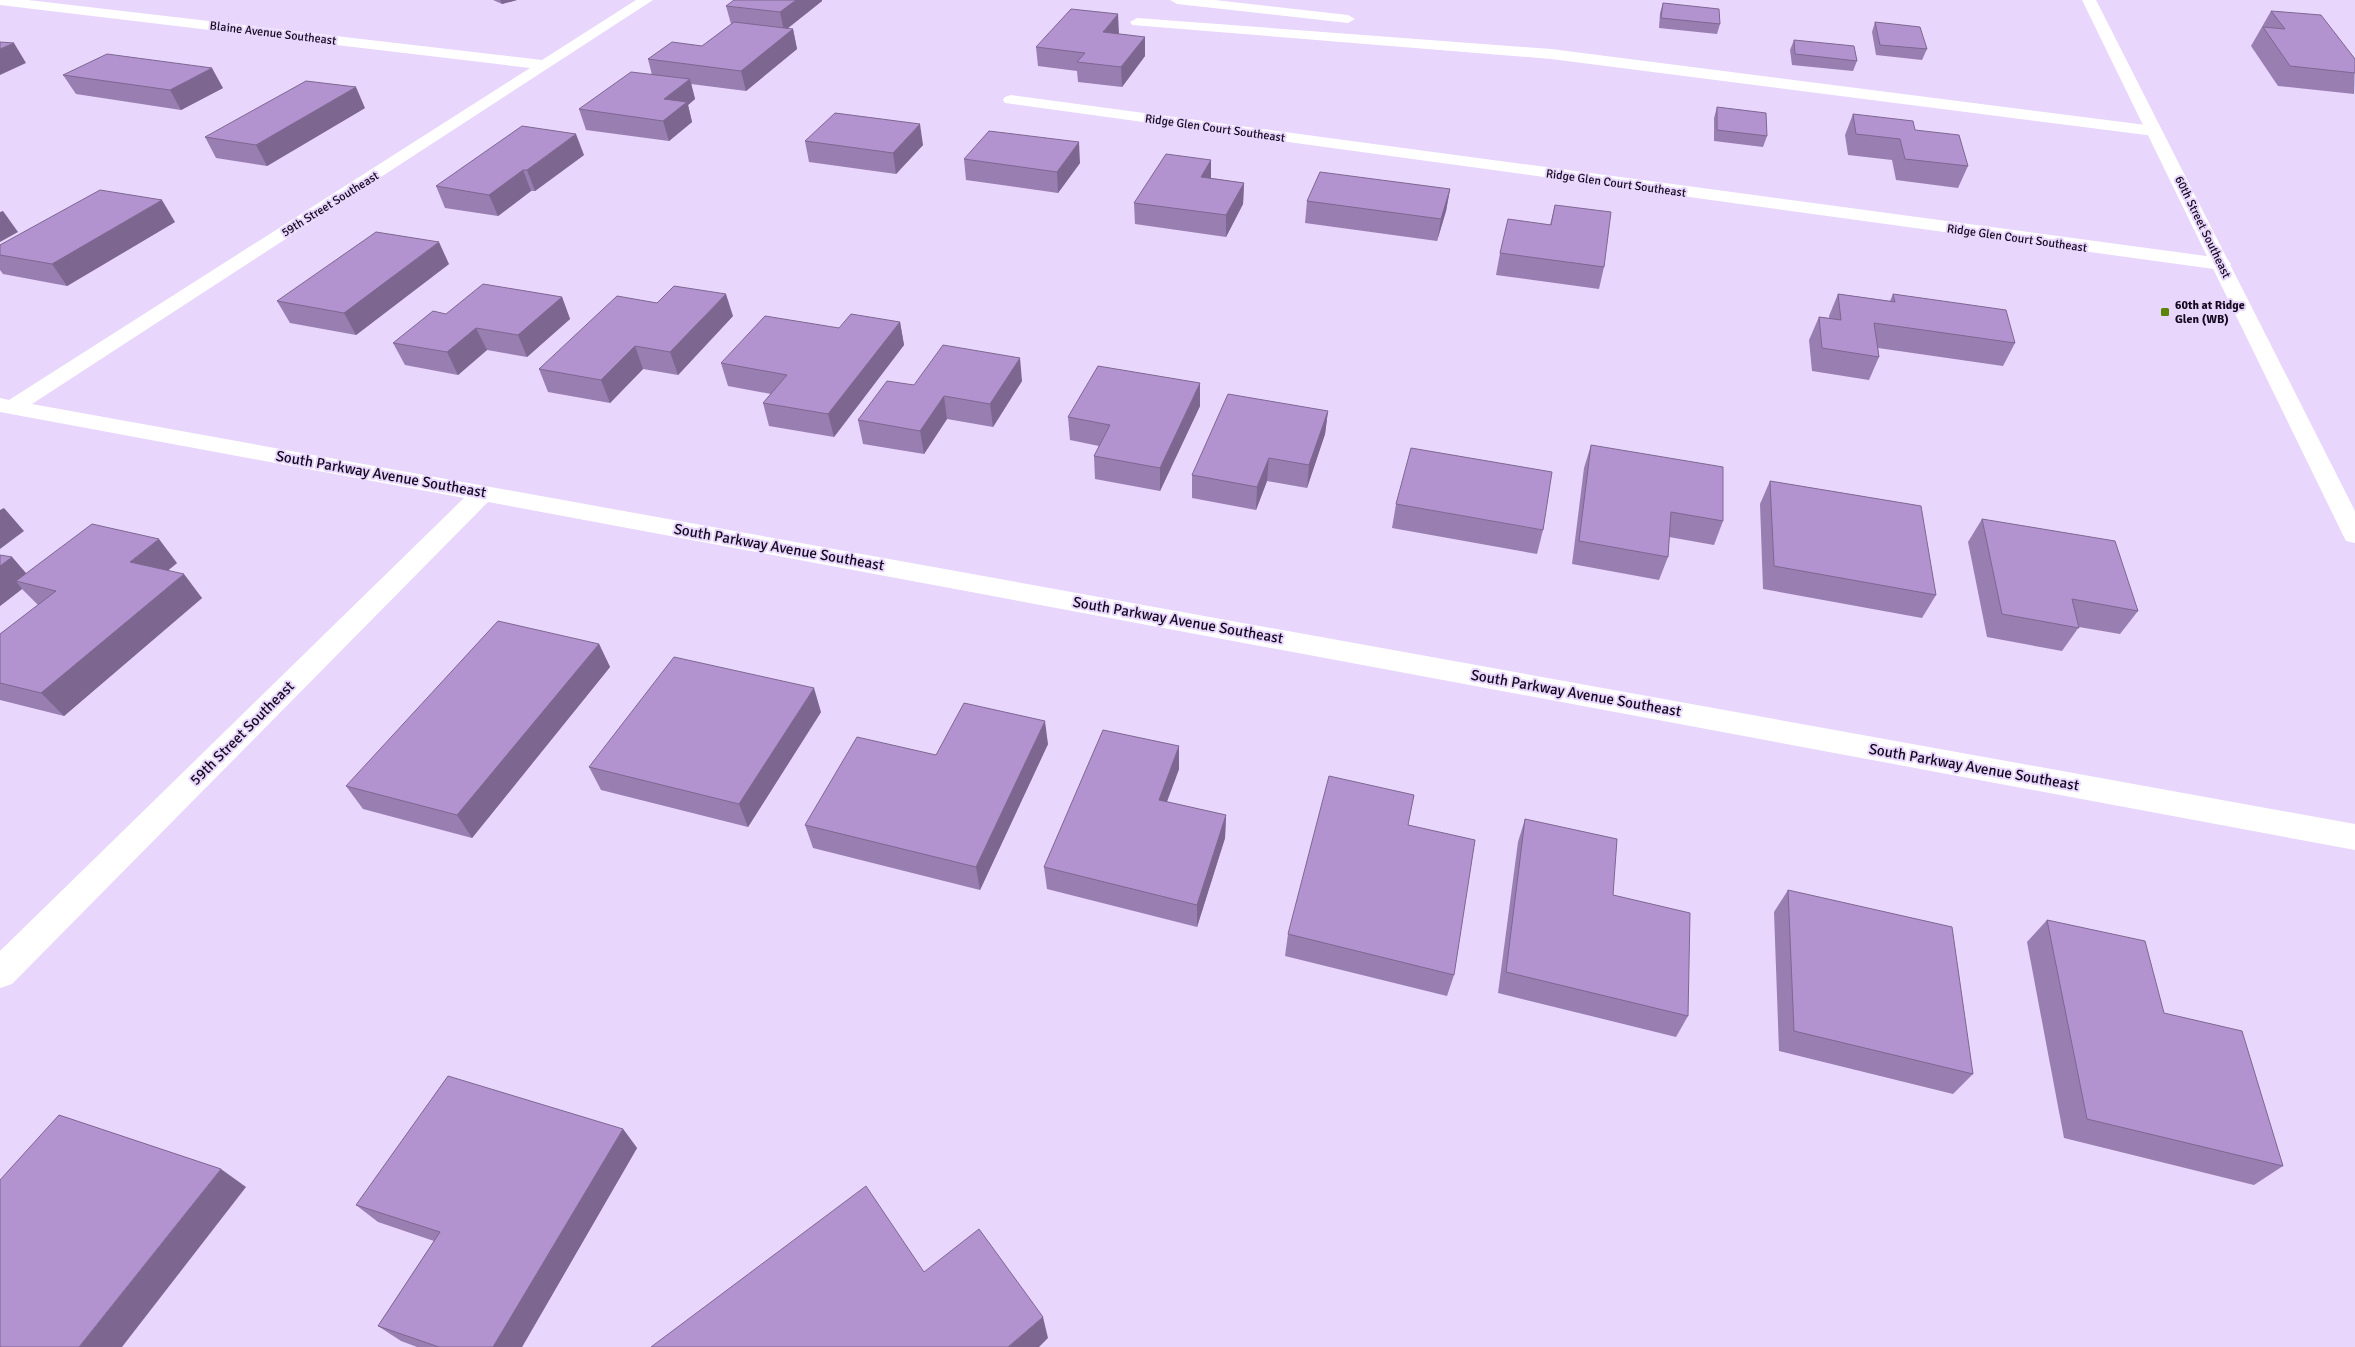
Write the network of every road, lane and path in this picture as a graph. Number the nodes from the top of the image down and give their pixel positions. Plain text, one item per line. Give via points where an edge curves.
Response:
1 (646, 0) edge
2 (1178, 0) edge
3 (2090, 0) edge
4 (0, 1) edge
5 (1361, 20) dead end
6 (1137, 22) dead end
7 (1475, 34) dead end
8 (1551, 54) junction
9 (545, 65) junction
10 (1011, 100) dead end
11 (2154, 131) junction
12 (2221, 264) junction
13 (7, 406) edge
14 (484, 492) junction
15 (2355, 535) edge
16 (2355, 837) edge
17 (0, 973) edge

1 - 9 street, 59th Street Southeast
2 - 5 street
3 - 11 street, 60th Street Southeast
4 - 9 street, Blaine Avenue Southeast
6 - 8 street
7 - 8 street
8 - 11 street
9 - 13 street, 59th Street Southeast
10 - 12 street, Ridge Glen Court Southeast
11 - 12 street, 60th Street Southeast
12 - 15 street, 60th Street Southeast
13 - 14 street, South Parkway Avenue Southeast
14 - 16 street, South Parkway Avenue Southeast
14 - 17 street, 59th Street Southeast

